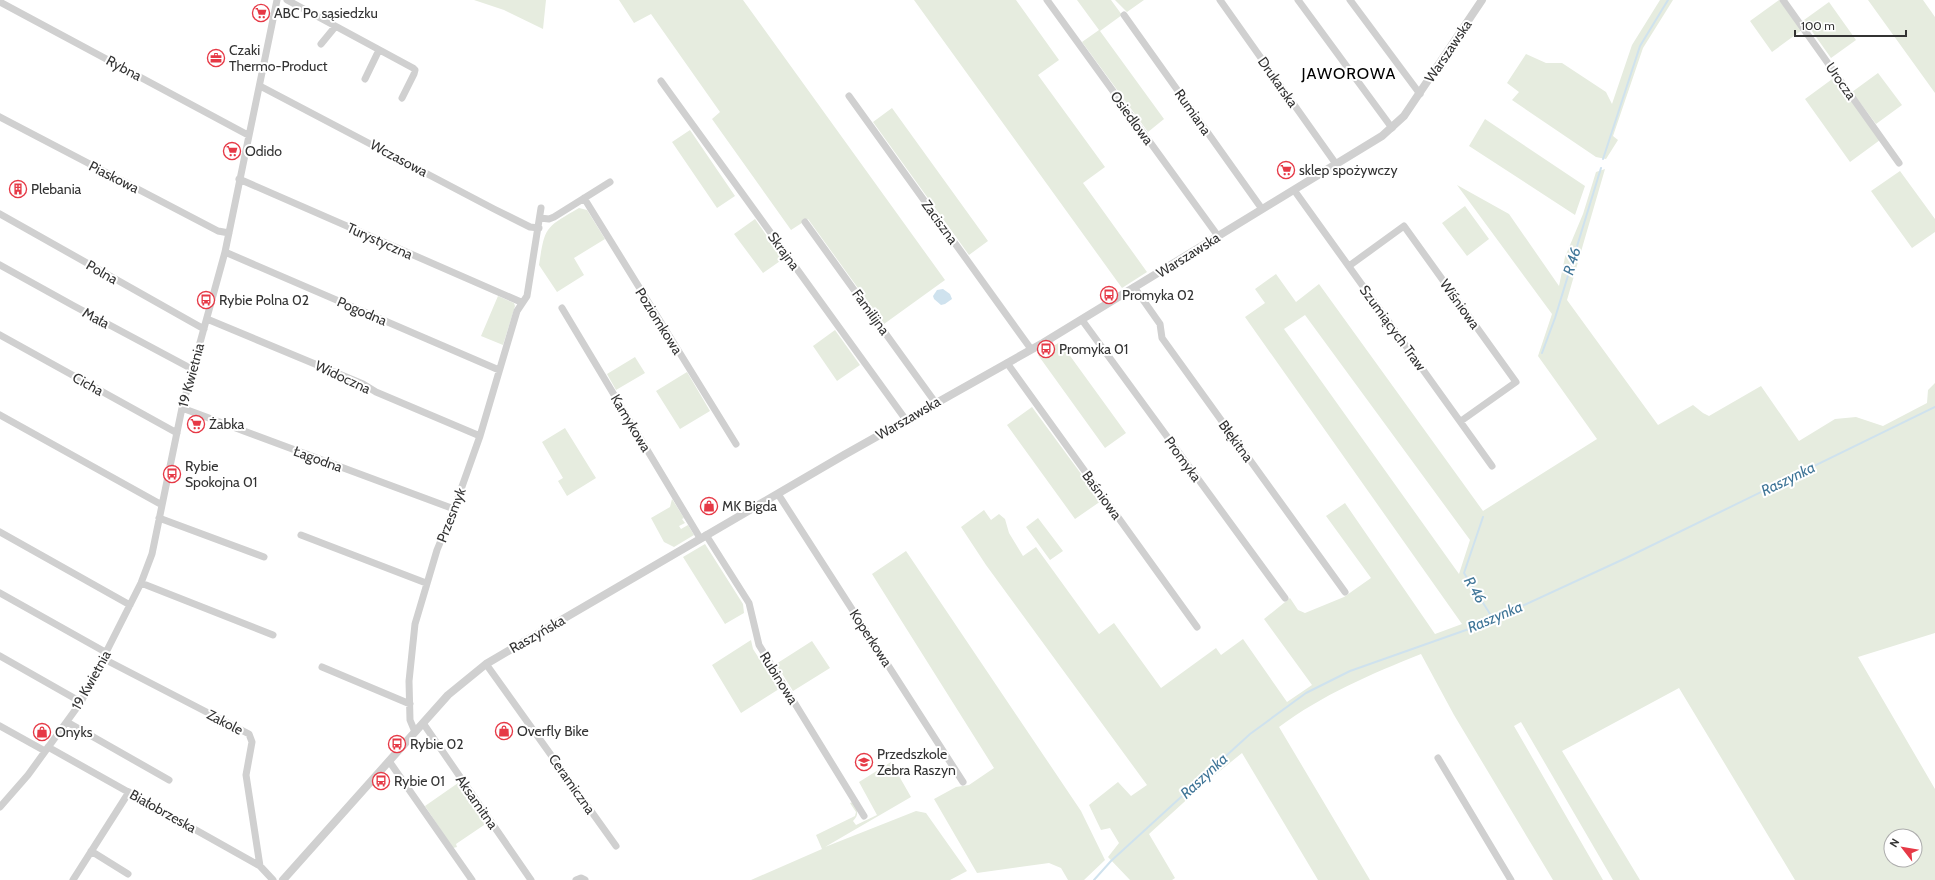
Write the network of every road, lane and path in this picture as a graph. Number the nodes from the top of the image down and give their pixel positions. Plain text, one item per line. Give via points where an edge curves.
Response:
1 (277, 0) edge
2 (287, 0) edge
3 (1047, 0) edge
4 (1220, 0) edge
5 (1298, 0) edge
6 (1350, 0) edge
7 (1482, 0) edge
8 (1783, 0) edge
9 (0, 2) edge
10 (1124, 15) dead end
11 (335, 27) junction
12 (321, 44) dead end
13 (379, 50) junction
14 (364, 79) dead end
15 (661, 81) dead end
16 (260, 86) junction
17 (1420, 94) junction
18 (849, 96) dead end
19 (402, 98) dead end
20 (0, 116) edge
21 (1392, 128) junction
22 (248, 134) junction
23 (1899, 163) dead end
24 (1336, 164) junction
25 (239, 179) junction
26 (610, 182) dead end
27 (1294, 190) junction
28 (584, 198) junction
29 (540, 208) dead end
30 (1262, 209) junction
31 (0, 214) edge
32 (540, 218) junction
33 (805, 222) dead end
34 (539, 228) junction
35 (229, 233) junction
36 (1218, 236) junction
37 (225, 252) junction
38 (0, 264) edge
39 (1349, 266) junction
40 (1134, 287) junction
41 (521, 302) junction
42 (562, 308) dead end
43 (207, 318) junction
44 (1082, 320) junction
45 (204, 329) junction
46 (0, 335) edge
47 (1032, 349) junction
48 (1007, 363) junction
49 (192, 369) junction
50 (499, 370) junction
51 (935, 402) junction
52 (182, 408) junction
53 (0, 415) edge
54 (906, 420) junction
55 (1461, 421) junction
56 (177, 433) junction
57 (480, 436) junction
58 (736, 444) dead end
59 (844, 455) joint
60 (1492, 466) dead end
61 (778, 494) junction
62 (162, 505) junction
63 (454, 509) junction
64 (159, 518) junction
65 (0, 532) edge
66 (301, 535) dead end
67 (703, 536) junction
68 (264, 557) dead end
69 (141, 583) junction
70 (426, 583) junction
71 (1345, 592) dead end
72 (0, 593) edge
73 (1285, 598) dead end
74 (130, 605) junction
75 (1197, 627) dead end
76 (273, 635) dead end
77 (0, 656) edge
78 (105, 656) junction
79 (486, 664) junction
80 (322, 667) dead end
81 (81, 702) junction
82 (410, 704) junction
83 (67, 722) junction
84 (423, 723) junction
85 (0, 726) edge
86 (414, 732) junction
87 (46, 749) junction
88 (1438, 758) dead end
89 (390, 761) junction
90 (169, 780) dead end
91 (964, 782) dead end
92 (129, 792) junction
93 (0, 806) edge
94 (864, 816) dead end
95 (616, 846) dead end
96 (91, 852) junction
97 (260, 866) junction
98 (128, 874) dead end
99 (73, 880) edge
100 (273, 880) edge
101 (283, 880) edge
102 (472, 880) edge
103 (531, 880) edge
104 (576, 880) edge
105 (585, 880) edge
106 (1511, 880) edge

1 - 16 street, 19 Kwietnia
2 - 11 street
3 - 36 street, Osiedlowa
4 - 24 street, Drukarska
5 - 21 street
6 - 17 street
7 - 17 street, Warszawska
8 - 23 street, Urocza
9 - 22 street, Rybna
10 - 30 street, Rumiana
11 - 12 street
11 - 13 street
13 - 14 street
13 - 19 street via 415,70
15 - 54 street, Skrajna
16 - 22 street, 19 Kwietnia
16 - 34 street, Wczasowa via 494,209 530,227
17 - 21 street, Warszawska
18 - 47 street, Zaciszna
20 - 35 street, Piaskowa via 218,231
21 - 24 street, Warszawska
22 - 25 street, 19 Kwietnia
24 - 27 street, Warszawska
25 - 35 street, 19 Kwietnia
25 - 41 street, Turystyczna
26 - 28 street
27 - 30 street, Warszawska
27 - 39 street, Szumiących Traw
28 - 32 street via 551,218
28 - 58 street, Poziomkowa
29 - 32 street, Przesmyk
30 - 36 street, Warszawska
31 - 45 street, Polna
32 - 34 street, Przesmyk
33 - 51 street, Familijna
34 - 41 street, Przesmyk via 527,296
35 - 37 street, 19 Kwietnia
36 - 40 street, Warszawska
37 - 43 street, 19 Kwietnia
37 - 50 street, Pogodna
38 - 49 street, Mała
39 - 55 street, Szumiących Traw
39 - 55 street, Wiśniowa via 1404,226 1516,382
40 - 44 street, Warszawska
40 - 71 street, Błękitna via 1160,324 1162,338
41 - 50 street, Przesmyk
42 - 67 street, Kamykowa
43 - 45 street, 19 Kwietnia
43 - 57 street, Widoczna
44 - 47 street, Warszawska
44 - 73 street, Promyka
45 - 49 street, 19 Kwietnia
46 - 56 street, Cicha
47 - 48 street, Warszawska
48 - 51 street, Warszawska
48 - 75 street, Baśniowa
49 - 52 street, 19 Kwietnia
50 - 57 street, Przesmyk
51 - 54 street, Warszawska
52 - 56 street, 19 Kwietnia
52 - 63 street, Łagodna
53 - 62 street
54 - 59 street, Warszawska
55 - 60 street, Szumiących Traw
56 - 62 street, 19 Kwietnia
57 - 63 street, Przesmyk
59 - 61 street, Raszyńska
61 - 67 street, Raszyńska
61 - 91 street, Koperkowa
62 - 64 street, 19 Kwietnia
63 - 70 street, Przesmyk
64 - 68 street
64 - 69 street, 19 Kwietnia via 152,554
65 - 74 street
66 - 70 street
67 - 79 street, Raszyńska
67 - 94 street, Rubinowa via 749,603 759,645
69 - 74 street, 19 Kwietnia
69 - 76 street
70 - 82 street, Przesmyk via 414,632
72 - 78 street, Zakole
74 - 78 street, 19 Kwietnia
77 - 81 street
78 - 81 street, 19 Kwietnia
78 - 97 street, Zakole via 249,734 252,742 246,777
79 - 84 street, Raszyńska via 448,696
79 - 95 street, Ceramiczna
80 - 82 street
81 - 83 street, 19 Kwietnia
82 - 86 street, Przesmyk via 410,720
83 - 87 street, 19 Kwietnia
83 - 90 street
84 - 86 street, Raszyńska
84 - 103 street, Aksamitna
85 - 87 street, Białobrzeska
86 - 89 street, Raszyńska
87 - 92 street, Białobrzeska
87 - 93 street, 19 Kwietnia
88 - 106 street
89 - 101 street, Raszyńska
89 - 102 street
92 - 96 street
92 - 97 street, Białobrzeska
96 - 98 street
96 - 99 street
97 - 100 street, Białobrzeska
104 - 105 street

